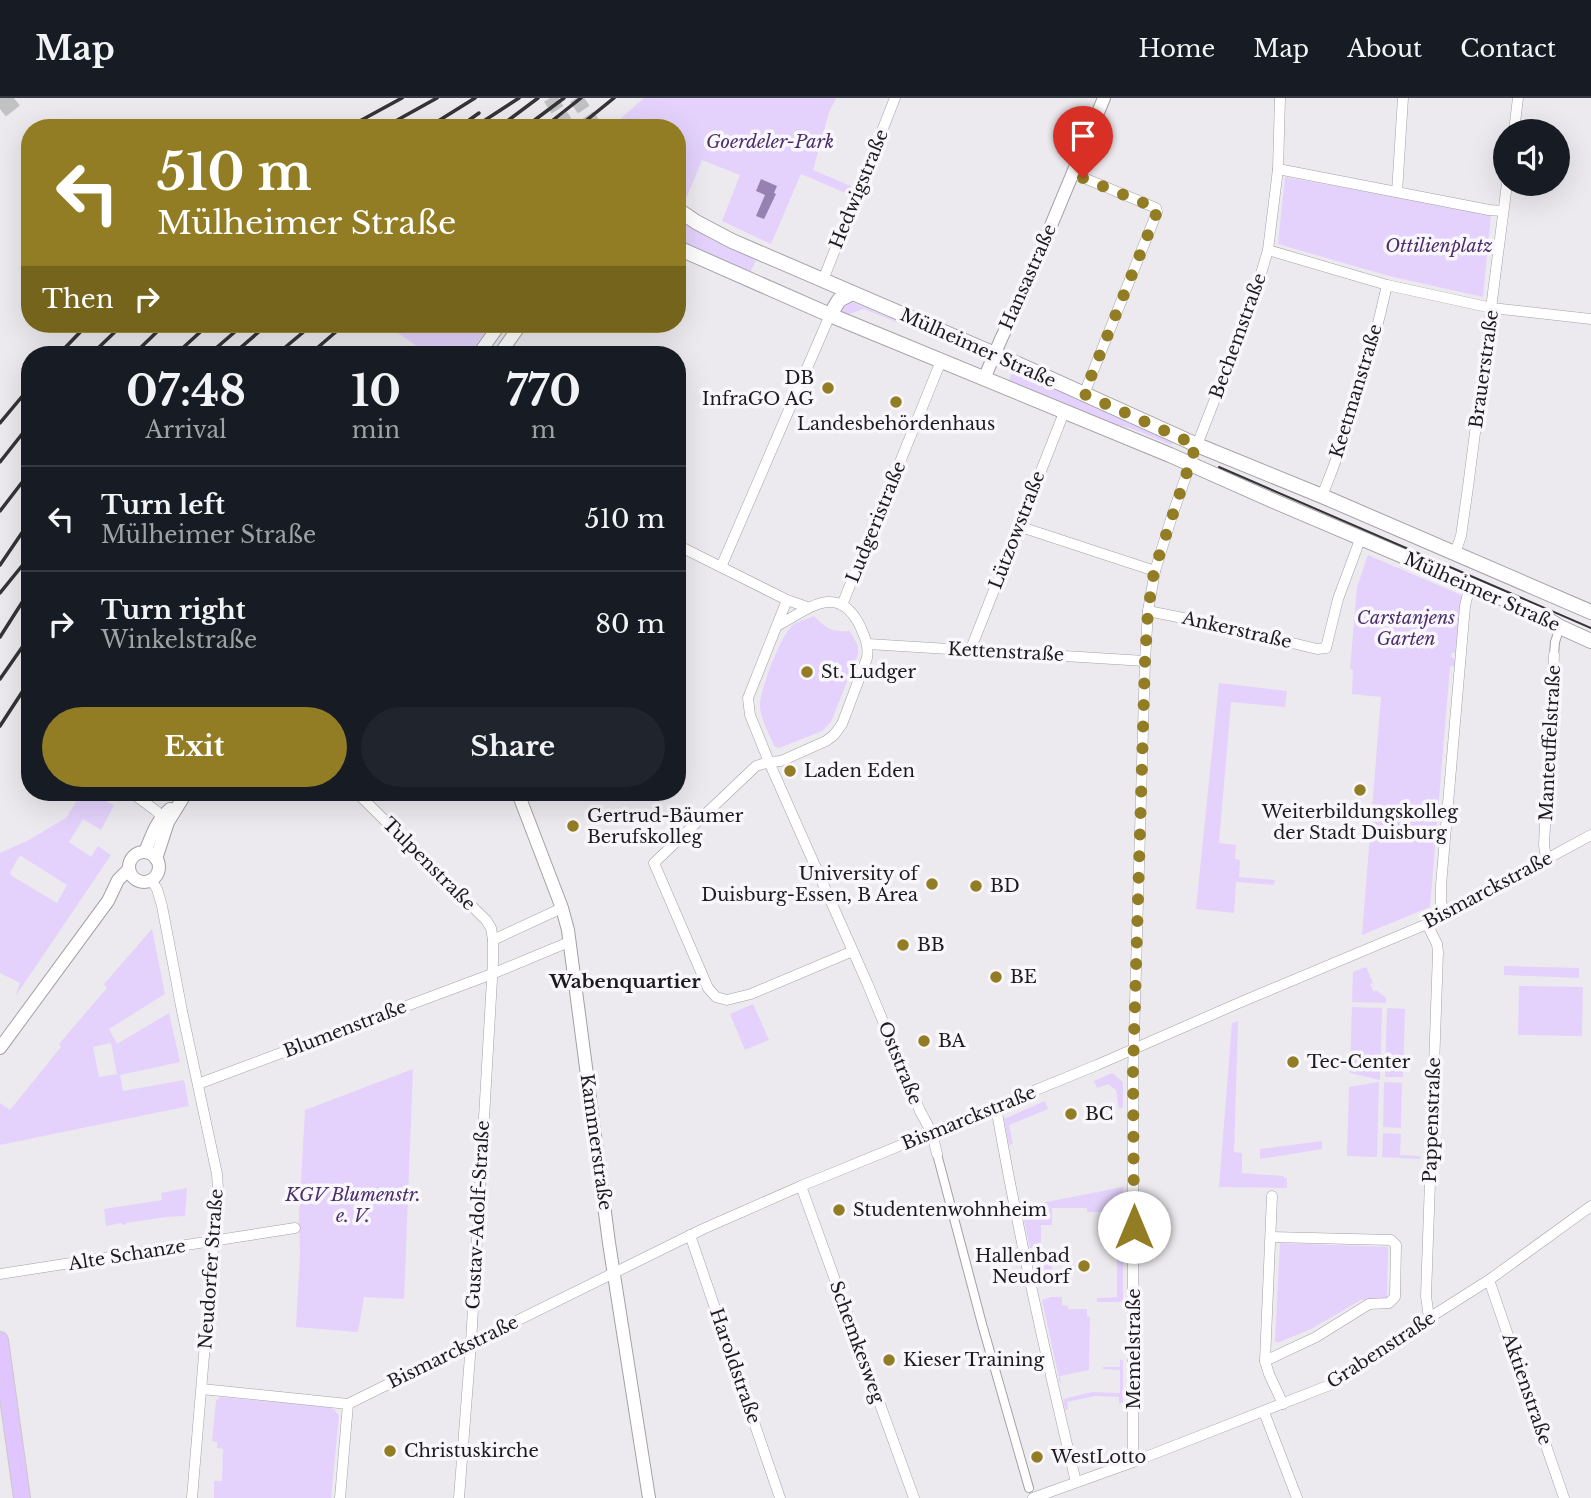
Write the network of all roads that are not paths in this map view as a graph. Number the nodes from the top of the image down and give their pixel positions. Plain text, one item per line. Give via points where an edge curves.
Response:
1 (895, 98) edge
2 (1104, 98) edge
3 (1280, 98) edge
4 (1403, 98) edge
5 (1518, 98) edge
6 (1515, 119) edge
7 (1278, 169) junction
8 (1072, 173) junction
9 (1397, 192) junction
10 (1505, 196) edge
11 (1503, 211) junction
12 (686, 215) edge
13 (1268, 250) junction
14 (686, 251) edge
15 (822, 280) junction
16 (1387, 285) junction
17 (852, 293) junction
18 (1492, 308) junction
19 (830, 315) junction
20 (1591, 320) edge
21 (995, 354) junction
22 (941, 361) junction
23 (984, 379) junction
24 (1084, 394) junction
25 (1065, 410) junction
26 (1196, 445) junction
27 (1191, 464) junction
28 (1322, 496) junction
29 (1018, 526) junction
30 (1361, 537) junction
31 (686, 550) edge
32 (1455, 553) junction
33 (721, 568) junction
34 (1154, 571) junction
35 (1469, 589) junction
36 (787, 600) junction
37 (842, 605) junction
38 (807, 607) junction
39 (1148, 611) junction
40 (1591, 612) edge
41 (777, 626) junction
42 (1560, 627) junction
43 (1591, 641) edge
44 (868, 644) junction
45 (970, 651) junction
46 (1555, 655) joint
47 (1145, 660) junction
48 (769, 762) junction
49 (142, 801) edge
50 (180, 801) edge
51 (365, 801) edge
52 (521, 801) edge
53 (165, 819) junction
54 (1591, 835) edge
55 (151, 855) junction
56 (1546, 859) junction
57 (131, 874) junction
58 (151, 880) junction
59 (562, 908) junction
60 (1447, 915) junction
61 (1427, 924) junction
62 (493, 940) junction
63 (569, 942) junction
64 (853, 951) junction
65 (492, 974) junction
66 (0, 1048) edge
67 (1134, 1049) junction
68 (198, 1084) junction
69 (996, 1107) junction
70 (932, 1133) junction
71 (937, 1154) joint
72 (801, 1186) junction
73 (1272, 1196) dead end
74 (1591, 1206) edge
75 (295, 1228) dead end
76 (690, 1235) junction
77 (1271, 1237) junction
78 (214, 1241) junction
79 (614, 1272) junction
80 (0, 1274) edge
81 (1489, 1280) junction
82 (1429, 1318) junction
83 (0, 1340) edge
84 (471, 1343) junction
85 (1265, 1361) junction
86 (202, 1389) junction
87 (348, 1404) junction
88 (1283, 1404) junction
89 (1264, 1412) junction
90 (1133, 1462) junction
91 (1076, 1482) junction
92 (1031, 1495) edge
93 (22, 1498) edge
94 (192, 1498) edge
95 (340, 1498) edge
96 (459, 1498) edge
97 (649, 1498) edge
98 (780, 1498) edge
99 (914, 1498) edge
100 (1297, 1498) edge
101 (1564, 1498) edge

1 - 15 street, Hedwigstraße
2 - 8 street, Hansastraße
3 - 7 street, Bechemstraße
4 - 9 street
5 - 6 street
7 - 9 street
7 - 13 street, Bechemstraße
8 - 21 street, Hansastraße
8 - 24 street via 1157,212
9 - 11 street
10 - 11 street, Brauerstraße
11 - 18 street, Brauerstraße
12 - 15 main road, Mülheimer Straße via 732,241
13 - 16 street
13 - 26 street, Bechemstraße via 1252,304
14 - 19 main road, Mülheimer Straße
15 - 17 main road, Mülheimer Straße
16 - 18 street
16 - 28 street, Keetmanstraße via 1359,391
17 - 19 main road via 839,300
17 - 21 main road, Mülheimer Straße
18 - 20 street
18 - 32 street, Brauerstraße via 1463,524
19 - 22 main road, Mülheimer Straße
19 - 33 street
21 - 23 street, Hansastraße
21 - 24 main road, Mülheimer Straße
22 - 23 main road, Mülheimer Straße
22 - 37 street, Ludgeristraße
23 - 25 main road, Mülheimer Straße
24 - 26 main road, Mülheimer Straße
25 - 27 main road, Mülheimer Straße
25 - 29 street, Lützowstraße
26 - 27 street, Memelstraße
26 - 28 main road, Mülheimer Straße
27 - 30 main road, Mülheimer Straße
27 - 34 street, Memelstraße
28 - 32 main road, Mülheimer Straße
29 - 34 street
29 - 45 street, Lützowstraße
30 - 35 main road, Mülheimer Straße
30 - 39 street, Ankerstraße via 1326,648
31 - 33 street
32 - 40 main road, Mülheimer Straße
33 - 36 street
34 - 39 street, Memelstraße
35 - 42 main road, Mülheimer Straße via 1539,614
35 - 60 street via 1441,885 1441,903
36 - 38 street
36 - 41 street
37 - 38 street via 822,602
37 - 44 street via 850,610
38 - 41 street
39 - 47 street, Memelstraße
41 - 48 street via 748,698
42 - 43 main road, Mülheimer Straße
42 - 46 street, Manteuffelstraße
44 - 45 street, Kettenstraße
44 - 48 street via 851,701 834,735 781,761
45 - 47 street, Kettenstraße
46 - 56 street, Manteuffelstraße
47 - 67 street, Memelstraße
48 - 64 street, Oststraße
48 - 64 street via 756,765 654,863 708,988 727,1000 751,994
49 - 53 street
50 - 53 street
51 - 62 street, Tulpenstraße via 486,920
52 - 59 street, Kammerstraße
53 - 55 street
54 - 56 street, Bismarckstraße
55 - 57 street via 136,854 129,865
55 - 58 street via 159,870
56 - 60 street, Bismarckstraße
57 - 58 street via 142,882
57 - 66 street
58 - 68 street, Neudorfer Straße via 162,906
59 - 62 street
59 - 63 street, Kammerstraße
60 - 61 street, Bismarckstraße
61 - 67 street, Bismarckstraße
61 - 82 street, Pappenstraße via 1438,952 1426,1296
62 - 65 street
63 - 65 street, Blumenstraße
63 - 79 street, Kammerstraße
64 - 70 street, Oststraße
65 - 68 street, Blumenstraße
65 - 84 street, Gustav-Adolf-Straße
67 - 69 street, Bismarckstraße
67 - 90 street, Memelstraße
68 - 78 street, Neudorfer Straße via 217,1174
69 - 70 street, Bismarckstraße
69 - 91 street
70 - 71 street, Oststraße
70 - 72 street, Bismarckstraße
71 - 92 street, Oststraße
72 - 76 street, Bismarckstraße
72 - 99 street, Schemkesweg
73 - 77 street
74 - 81 street, Grabenstraße
75 - 78 street, Alte Schanze
76 - 79 street, Bismarckstraße
76 - 98 street, Haroldstraße
77 - 85 street
77 - 85 street via 1391,1240 1396,1245 1395,1297 1389,1304 1369,1304
78 - 80 street, Alte Schanze
78 - 86 street, Neudorfer Straße
79 - 84 street, Bismarckstraße
79 - 97 street, Kammerstraße
81 - 82 street, Grabenstraße
81 - 101 street, Aktienstraße
82 - 88 street, Grabenstraße via 1335,1383
83 - 93 main road
84 - 87 street, Bismarckstraße
84 - 96 street, Gustav-Adolf-Straße
85 - 88 street
86 - 87 street
86 - 94 street, Neudorfer Straße
87 - 95 street
88 - 89 street, Grabenstraße
89 - 90 street, Grabenstraße
89 - 100 street
90 - 91 street, Grabenstraße
91 - 92 street, Grabenstraße

